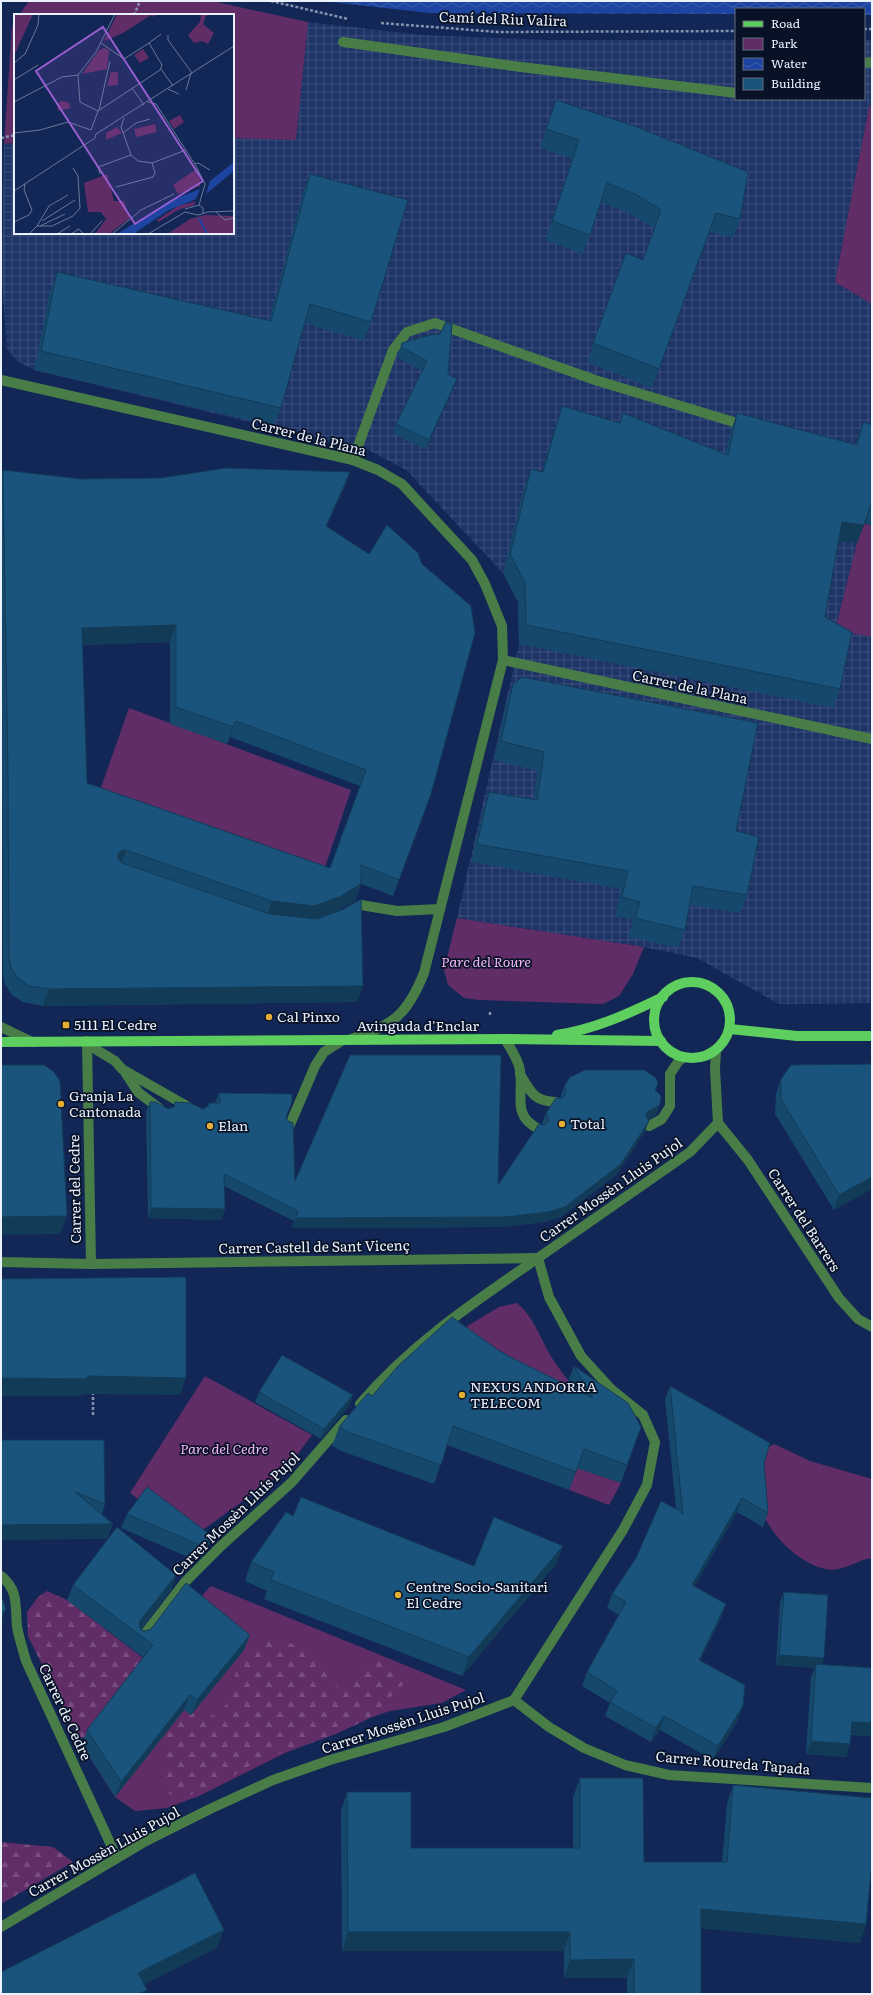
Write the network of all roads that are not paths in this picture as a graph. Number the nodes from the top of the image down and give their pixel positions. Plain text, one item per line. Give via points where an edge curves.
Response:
1 (342, 42) dead end
2 (735, 93) edge
3 (1, 380) edge
4 (760, 430) edge
5 (352, 460) junction
6 (503, 660) junction
7 (872, 740) edge
8 (440, 909) junction
9 (342, 916) edge
10 (663, 997) junction
11 (1, 1027) edge
12 (730, 1029) junction
13 (872, 1036) edge
14 (505, 1039) junction
15 (523, 1039) junction
16 (345, 1040) junction
17 (661, 1041) junction
18 (1, 1042) edge
19 (32, 1042) junction
20 (87, 1042) junction
21 (716, 1050) junction
22 (684, 1057) junction
23 (122, 1069) junction
24 (519, 1073) junction
25 (670, 1081) junction
26 (661, 1096) edge
27 (556, 1102) edge
28 (165, 1113) edge
29 (199, 1113) edge
30 (718, 1123) junction
31 (649, 1126) edge
32 (289, 1127) edge
33 (539, 1128) edge
34 (538, 1258) junction
35 (1, 1262) edge
36 (91, 1264) junction
37 (872, 1327) edge
38 (1, 1576) edge
39 (140, 1640) edge
40 (514, 1700) junction
41 (872, 1788) edge
42 (117, 1858) junction
43 (1, 1927) edge

1 - 2 street
3 - 5 street, Carrer de la Plana
4 - 5 street via 595,380 435,323 407,332 392,350
5 - 6 street, Carrer de la Plana via 378,470 402,484 472,560 502,626
6 - 7 street, Carrer de la Plana
6 - 8 street, Carrer de la Plana
8 - 9 street via 397,911 361,905
8 - 16 street, Carrer de la Plana via 424,972 406,1007 391,1023 375,1032
10 - 12 main road via 671,989 692,982 714,989 728,1006 731,1017
10 - 15 main road, Avinguda d'Enclar via 591,1028
10 - 17 main road via 655,1014 655,1028
11 - 19 street
12 - 13 main road via 797,1036
12 - 21 main road
14 - 15 main road, Avinguda d'Enclar
14 - 16 main road, Avinguda d'Enclar
14 - 24 street via 519,1067
15 - 17 main road, Avinguda d'Enclar
16 - 20 main road, Avinguda d'Enclar
16 - 32 street, Carrer de la Plana via 324,1052 315,1066
17 - 22 main road via 671,1052
18 - 19 main road, Avinguda d'Enclar
19 - 20 main road, Avinguda d'Enclar
20 - 23 street via 115,1061
20 - 36 street, Carrer del Cedre
21 - 22 main road via 707,1056
21 - 30 street
22 - 25 street via 673,1068
23 - 28 street via 138,1092
23 - 29 street
24 - 27 street via 536,1098 543,1102
24 - 33 street via 522,1116
25 - 26 street
25 - 31 street via 670,1106 662,1119
30 - 34 street, Carrer Mossèn Lluis Pujol via 690,1152
30 - 37 street, Carrer del Barrers via 748,1160 839,1298 858,1319
34 - 36 street, Carrer Castell de Sant Vicenç
34 - 39 street, Carrer Mossèn Lluís Pujol via 436,1330 381,1379 292,1482 185,1582
34 - 40 street, Carrer Mossèn Lluis Pujol via 549,1297 581,1356 612,1390 643,1416 655,1442 647,1484 622,1530
35 - 36 street
38 - 42 street, Carrer de Cedre via 7,1580 16,1596 18,1628 26,1661
40 - 41 street, Carrer Roureda Tapada via 584,1748 625,1765 669,1775
40 - 42 street, Carrer Mossèn Lluis Pujol via 444,1727 330,1760 273,1780 210,1809
42 - 43 street, Carrer Mossèn Lluis Pujol

